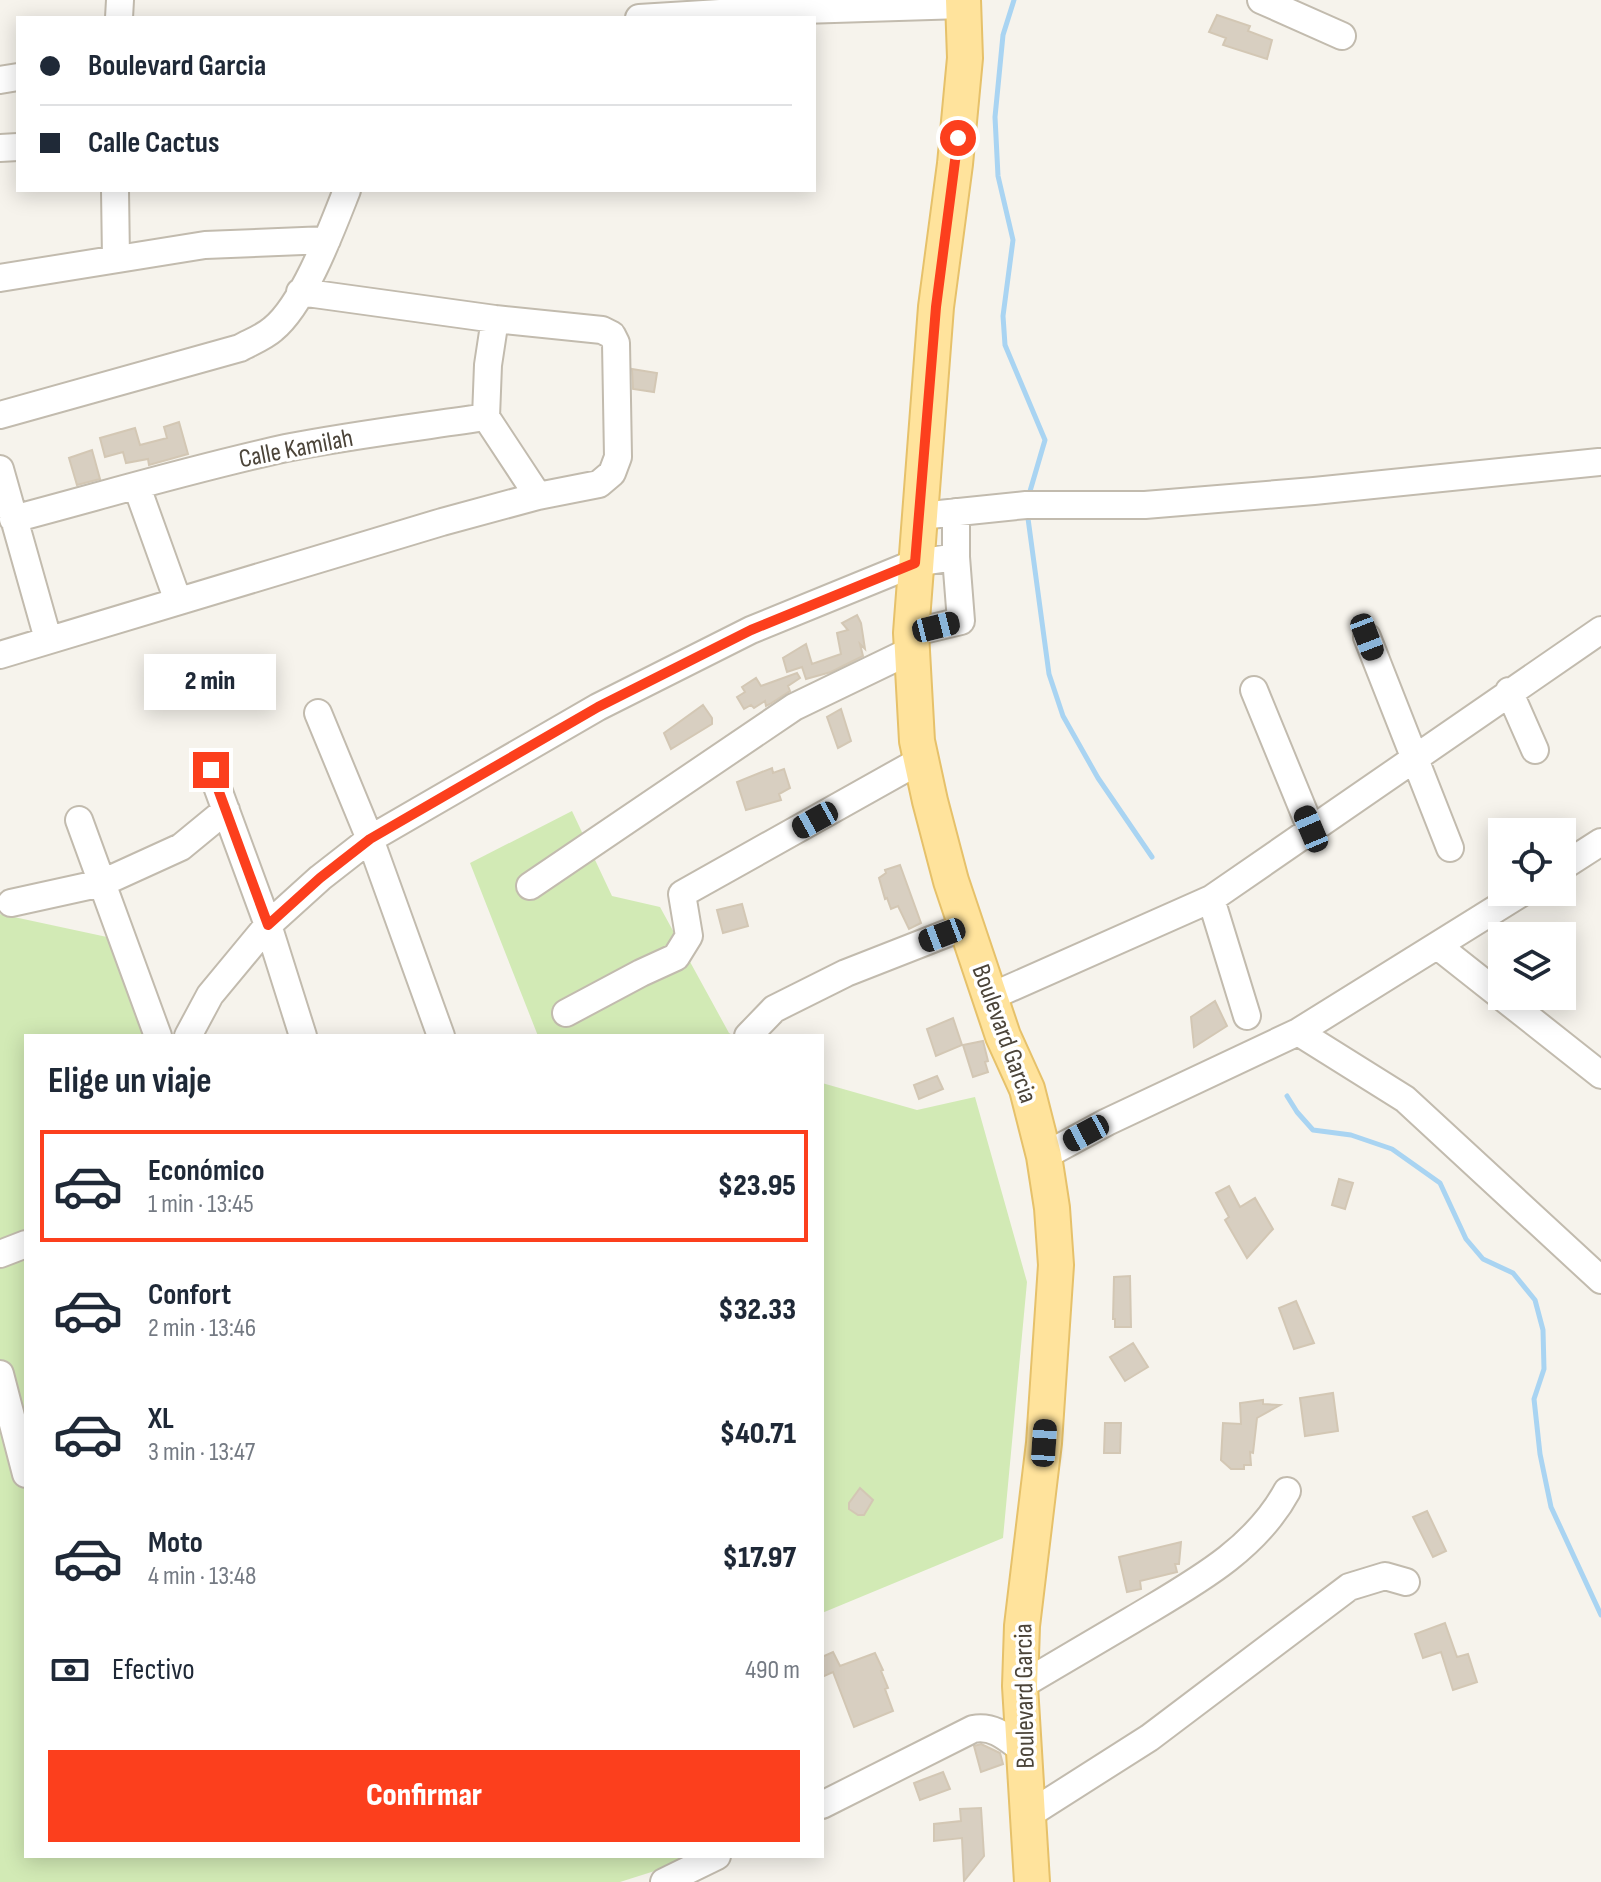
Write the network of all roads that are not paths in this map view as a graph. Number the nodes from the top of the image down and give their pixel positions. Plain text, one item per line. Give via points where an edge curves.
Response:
1 (1261, 0) edge
2 (963, 2) edge
3 (671, 16) edge
4 (1342, 36) dead end
5 (115, 192) edge
6 (346, 192) edge
7 (327, 240) junction
8 (116, 259) junction
9 (0, 278) edge
10 (300, 292) junction
11 (495, 319) junction
12 (0, 415) edge
13 (486, 417) junction
14 (1599, 462) dead end
15 (0, 469) edge
16 (137, 487) junction
17 (538, 496) junction
18 (956, 512) junction
19 (920, 516) junction
20 (13, 519) junction
21 (956, 557) junction
22 (915, 563) junction
23 (178, 601) junction
24 (1601, 630) edge
25 (1367, 637) dead end
26 (48, 639) junction
27 (912, 642) junction
28 (0, 655) edge
29 (1254, 690) dead end
30 (1509, 691) junction
31 (318, 713) dead end
32 (1535, 750) dead end
33 (1413, 758) junction
34 (921, 760) junction
35 (211, 770) dead end
36 (226, 810) junction
37 (79, 820) dead end
38 (1311, 829) junction
39 (370, 839) junction
40 (1601, 842) edge
41 (1450, 848) dead end
42 (1576, 858) edge
43 (102, 883) junction
44 (530, 886) dead end
45 (1211, 899) junction
46 (11, 903) dead end
47 (1502, 906) edge
48 (268, 925) junction
49 (966, 926) junction
50 (1439, 947) junction
51 (990, 997) junction
52 (566, 1013) dead end
53 (1247, 1016) dead end
54 (1298, 1032) junction
55 (157, 1034) edge
56 (189, 1034) edge
57 (302, 1034) edge
58 (440, 1034) edge
59 (750, 1034) edge
60 (1601, 1075) edge
61 (1044, 1156) junction
62 (24, 1245) edge
63 (0, 1254) edge
64 (1601, 1280) edge
65 (0, 1374) edge
66 (24, 1466) edge
67 (1287, 1491) dead end
68 (1406, 1582) dead end
69 (1020, 1686) junction
70 (1024, 1751) junction
71 (824, 1804) edge
72 (1028, 1815) junction
73 (713, 1858) edge
74 (664, 1882) edge
75 (1032, 1882) edge

1 - 4 street
2 - 3 street
2 - 19 main road, Boulevard Garcia via 965,58 936,307
5 - 8 street
6 - 7 street
7 - 8 street via 205,245
7 - 10 street
8 - 9 street
10 - 11 street
10 - 12 street via 274,329 240,348
11 - 13 street
11 - 17 street via 602,330 616,343 618,457 612,473 599,484
13 - 16 street, Calle Kamilah via 289,448
13 - 17 street
14 - 18 street via 1176,503 1026,505
15 - 20 street
16 - 20 street, Calle Kamilah
16 - 23 street
17 - 23 street
18 - 19 street
18 - 21 street
19 - 22 main road, Boulevard Garcia
20 - 26 street
21 - 22 street
21 - 27 street via 961,621
22 - 27 main road, Boulevard Garcia
22 - 39 street via 751,630 598,707
23 - 26 street
24 - 30 street
25 - 33 street
26 - 28 street
27 - 34 main road, Boulevard Garcia
27 - 44 street via 794,707
29 - 38 street
30 - 32 street
30 - 33 street
31 - 39 street
33 - 38 street
33 - 41 street
34 - 49 main road, Boulevard Garcia
34 - 52 street via 682,894 689,936 676,957
35 - 36 street
36 - 43 street via 181,847
36 - 48 street
37 - 43 street
38 - 45 street
39 - 48 street
39 - 58 street
40 - 42 street
43 - 46 street
43 - 55 street
45 - 51 street
45 - 53 street
47 - 50 street
48 - 56 street via 210,995
48 - 57 street
49 - 51 main road, Boulevard Garcia
49 - 59 street via 822,985 774,1009
50 - 54 street
50 - 60 street
51 - 61 main road, Boulevard Garcia via 1027,1089
54 - 61 street
54 - 64 street via 1405,1099
61 - 69 main road, Boulevard Garcia via 1056,1265
62 - 63 street
65 - 66 street
67 - 69 street via 1254,1537 1195,1582
68 - 72 street via 1385,1576 1349,1587 1149,1738
69 - 70 main road, Boulevard Garcia
70 - 71 street via 996,1730 973,1729
70 - 72 main road, Boulevard Garcia
72 - 75 main road, Boulevard Garcia
73 - 74 street

